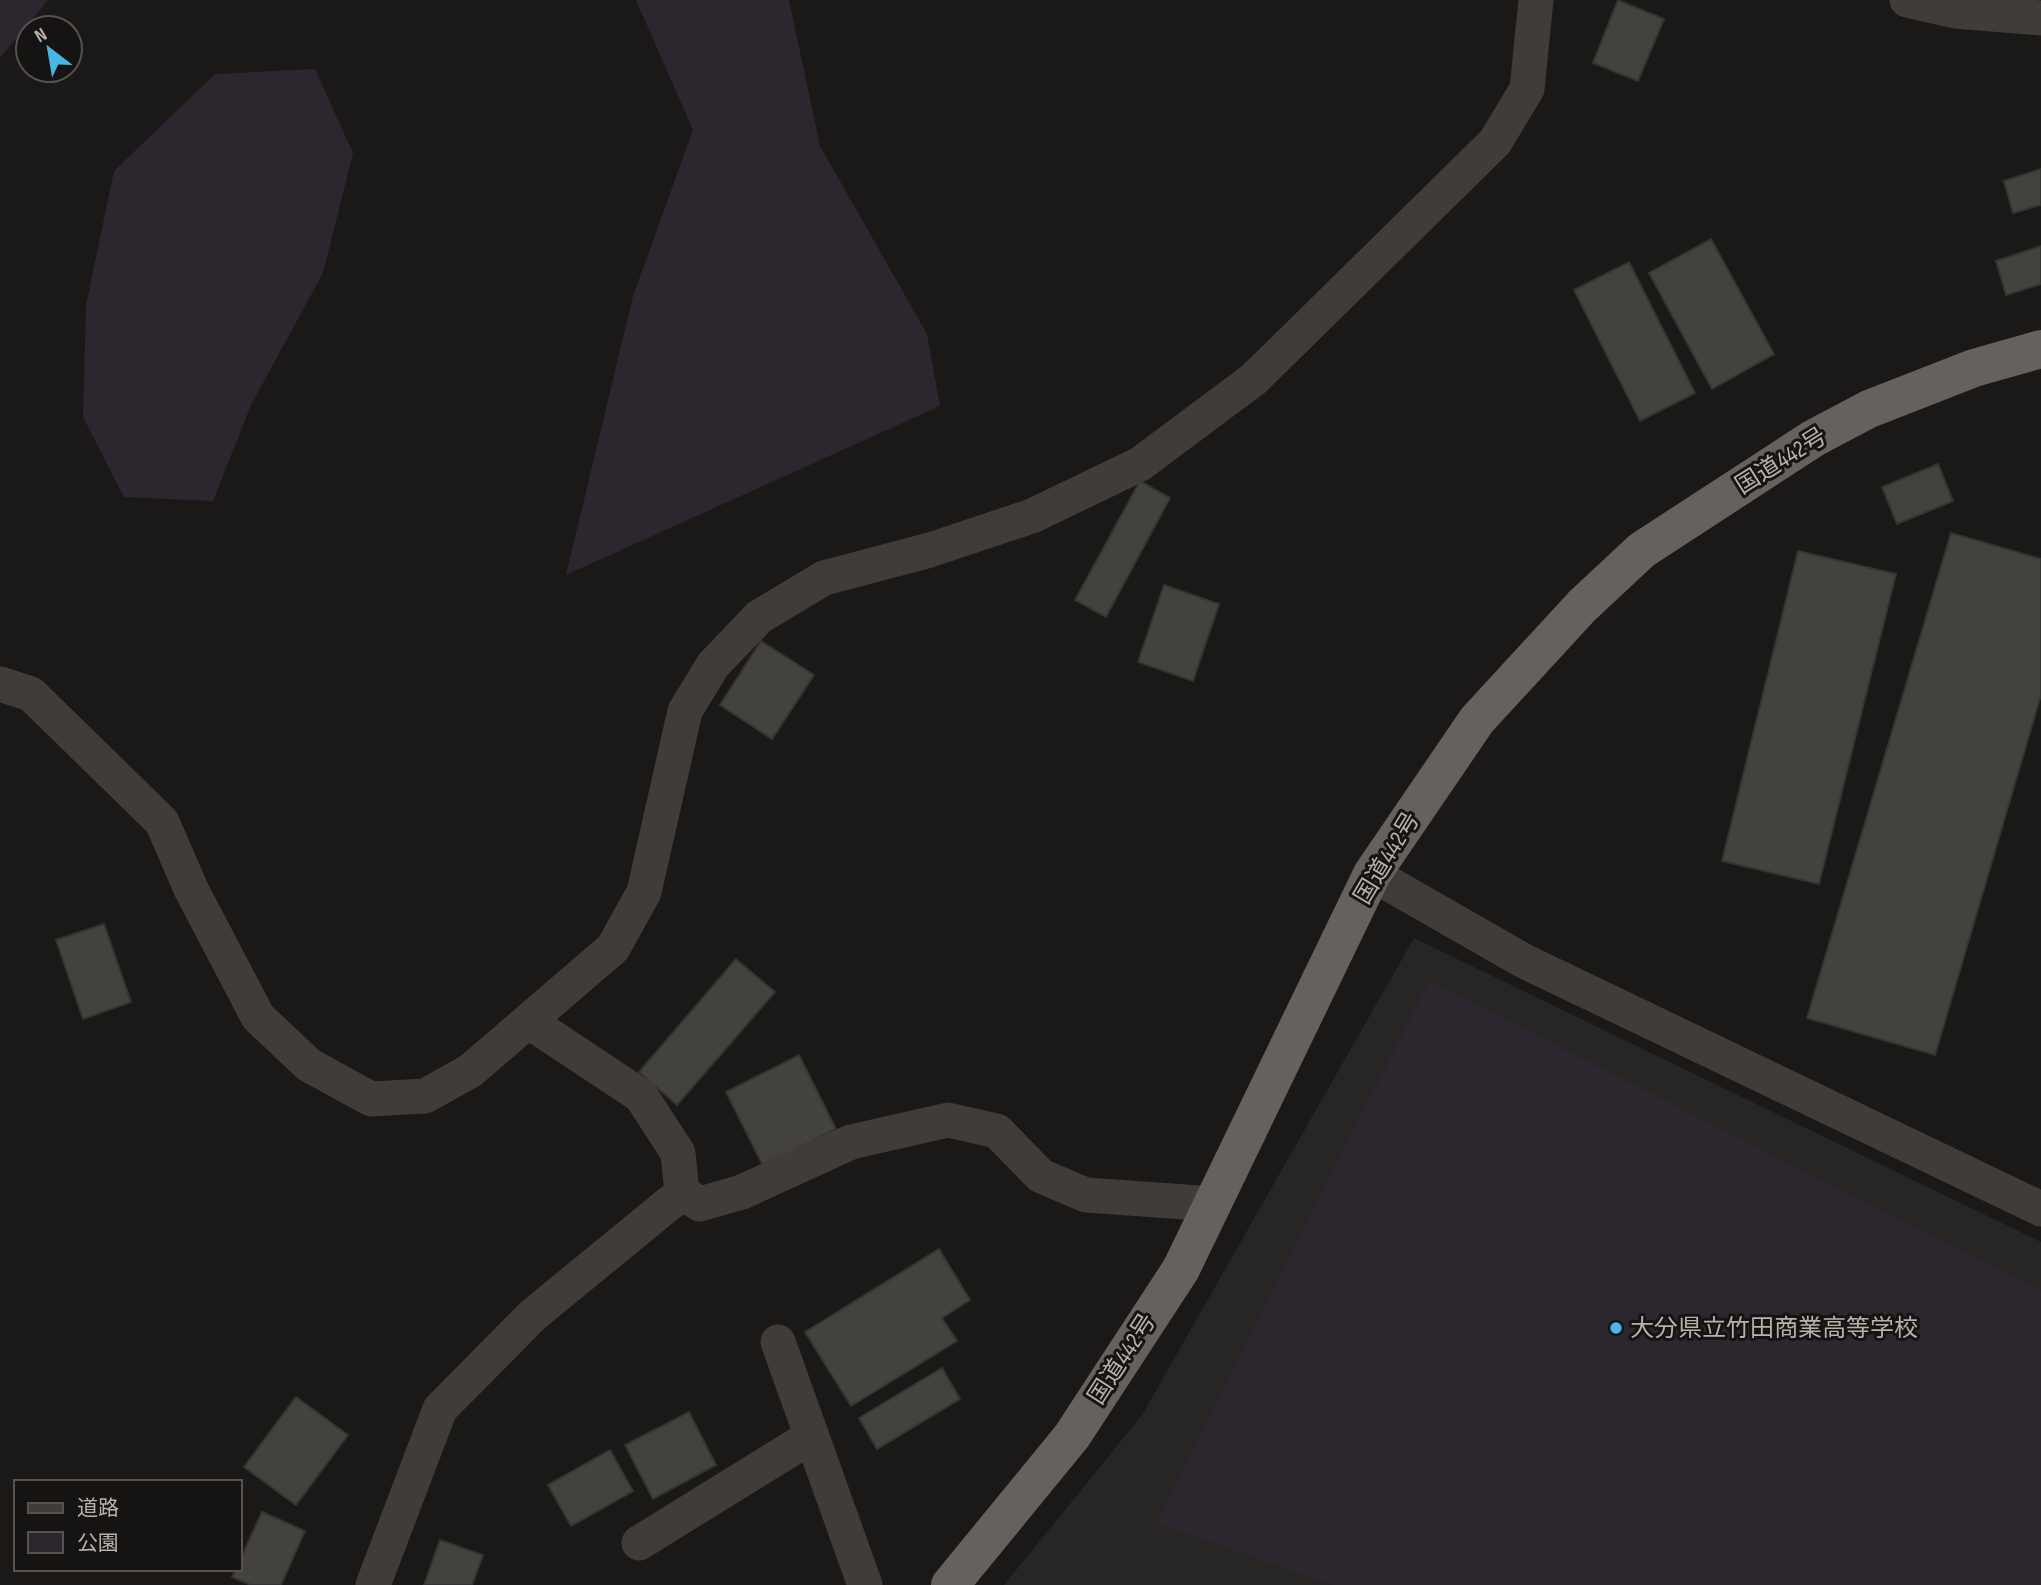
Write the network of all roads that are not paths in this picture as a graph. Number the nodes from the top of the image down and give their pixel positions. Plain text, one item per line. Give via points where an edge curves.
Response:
1 (1536, 0) edge
2 (1907, 0) edge
3 (2041, 5) edge
4 (2025, 17) edge
5 (2041, 349) edge
6 (0, 684) edge
7 (1372, 874) junction
8 (528, 1021) junction
9 (682, 1193) junction
10 (1214, 1203) junction
11 (2041, 1209) edge
12 (778, 1342) dead end
13 (812, 1436) junction
14 (639, 1543) dead end
15 (373, 1585) edge
16 (865, 1585) edge
17 (950, 1585) edge

1 - 8 street via 1527,89 1495,142 1254,379 1140,464 1032,516 824,578 759,617 713,665 685,710 644,892 613,948
2 - 4 street via 1955,11
3 - 4 street
5 - 7 highway, 国道442号 via 1974,368 1869,409 1814,438 1642,550 1582,606 1477,720
6 - 8 street via 31,694 162,822 257,1017 309,1065 371,1099 425,1096 470,1071
7 - 10 highway, 国道442号
7 - 11 street via 1524,961
8 - 9 street via 641,1096 678,1153
9 - 10 street via 700,1204 742,1192 851,1142 948,1120 996,1131 1041,1176 1086,1195
9 - 15 street via 533,1315 440,1409
10 - 17 highway, 国道442号 via 1181,1269 1072,1436
12 - 13 street
13 - 14 street
13 - 16 street

